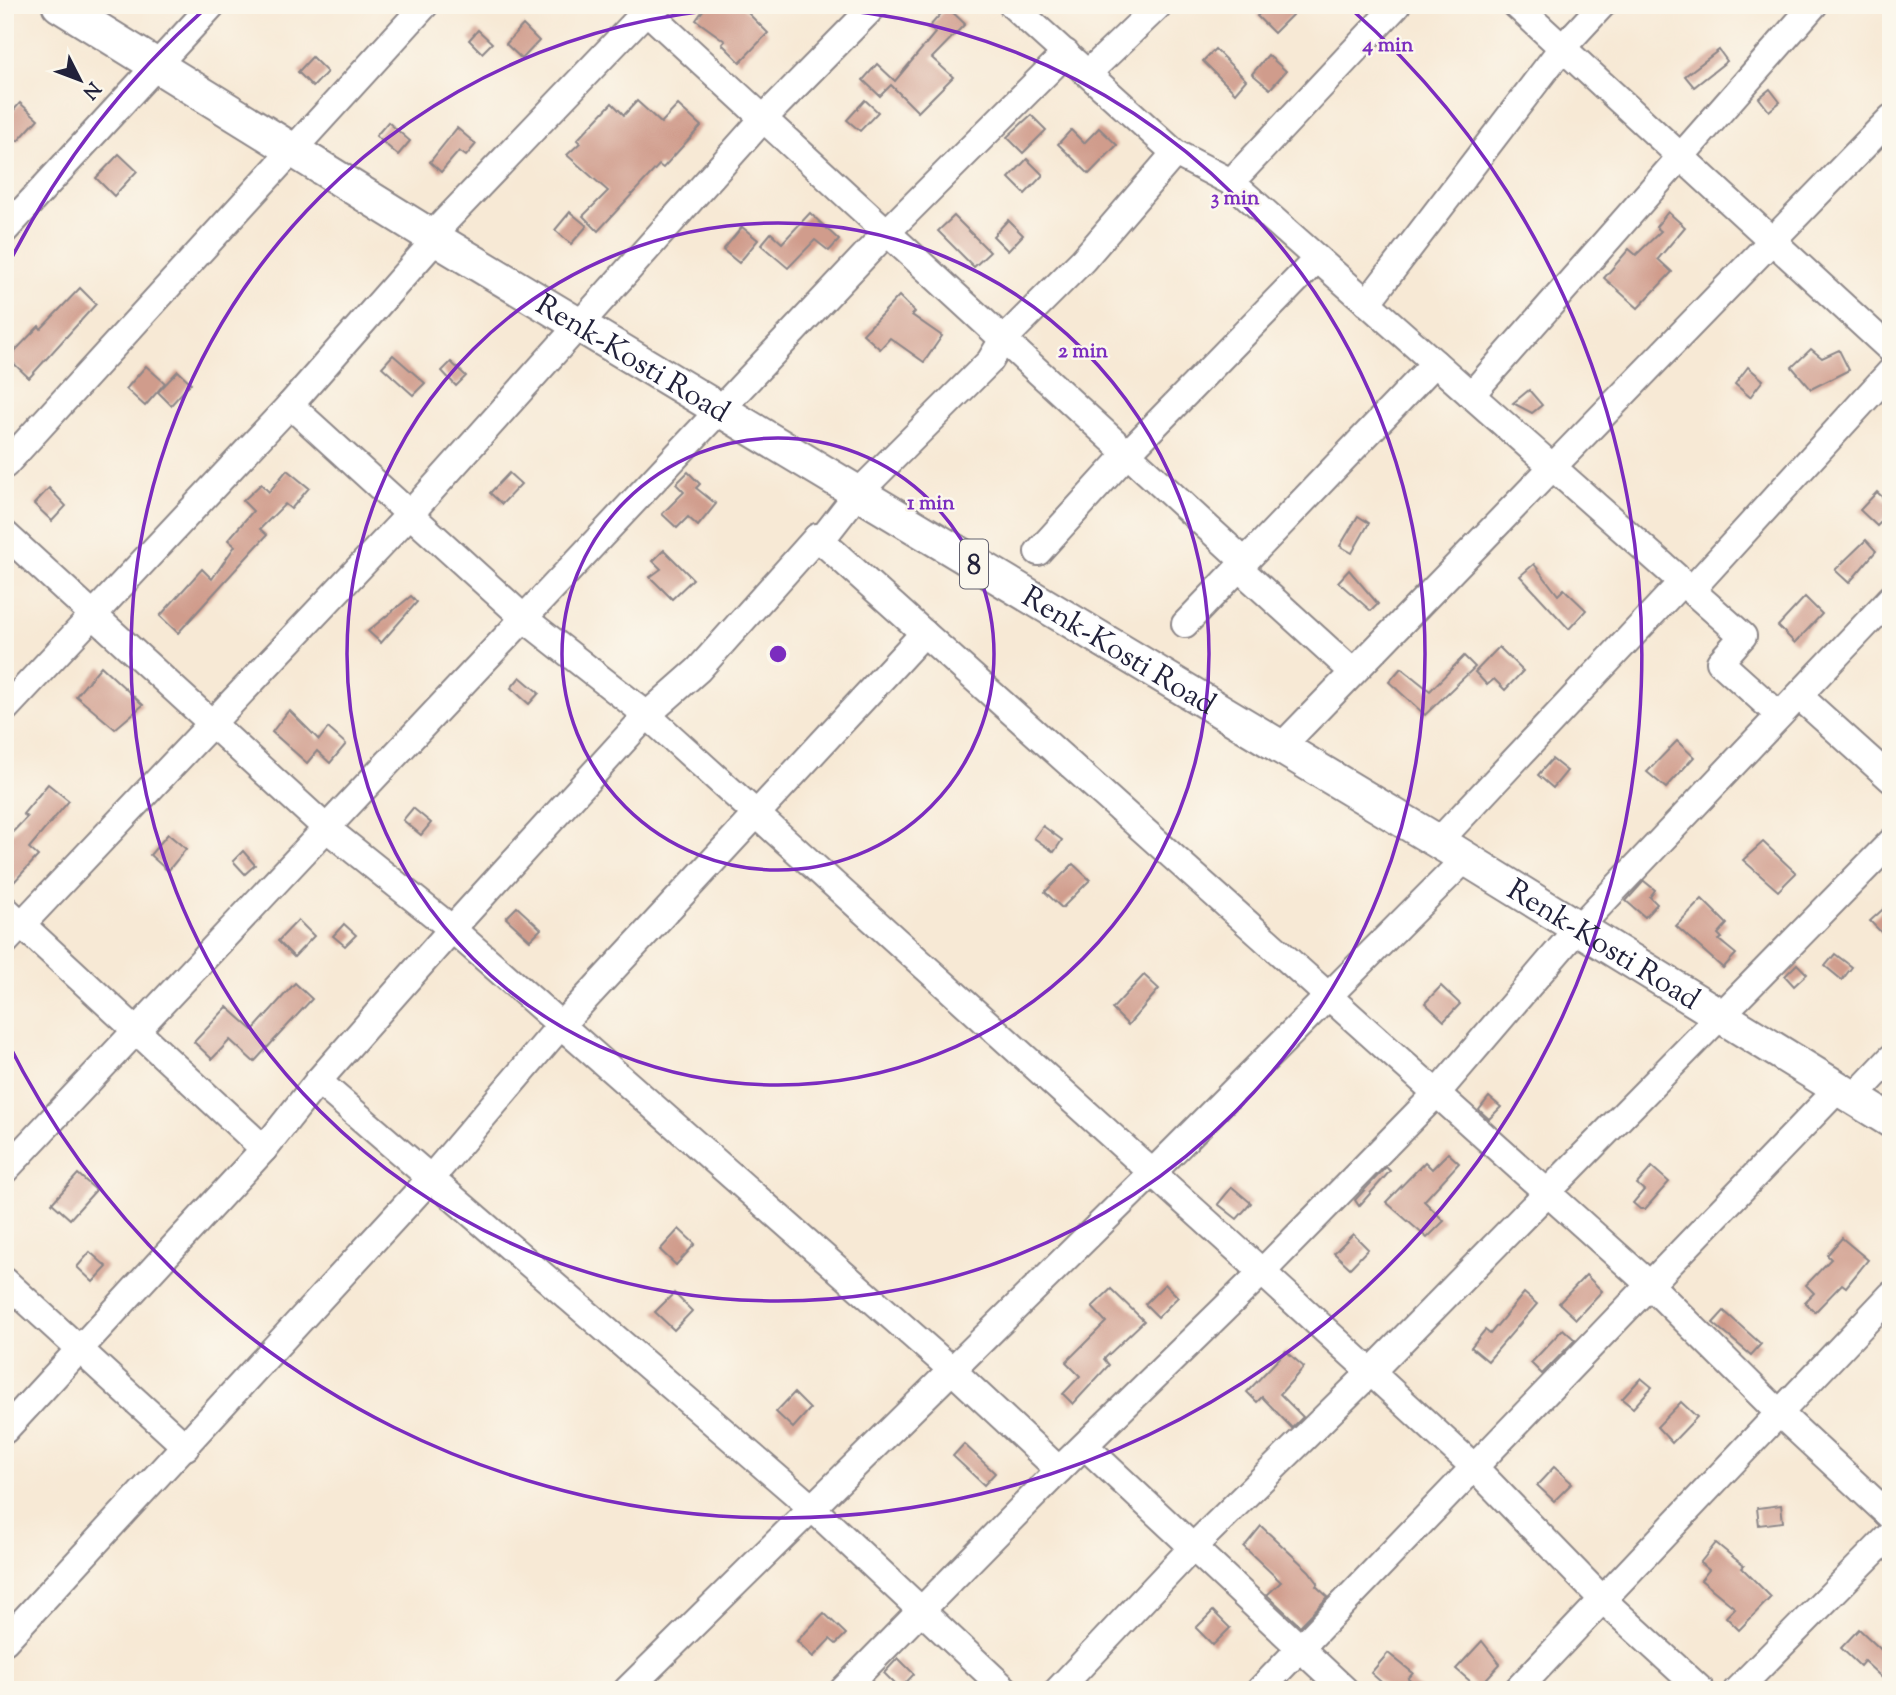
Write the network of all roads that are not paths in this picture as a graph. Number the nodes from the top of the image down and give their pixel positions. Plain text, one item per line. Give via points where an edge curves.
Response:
1 (59, 5) edge
2 (212, 5) edge
3 (425, 5) edge
4 (875, 5) edge
5 (1012, 5) edge
6 (1159, 5) edge
7 (1397, 5) edge
8 (1516, 5) edge
9 (1602, 5) edge
10 (1814, 5) edge
11 (646, 7) edge
12 (1562, 48) junction
13 (1066, 53) junction
14 (157, 66) junction
15 (1088, 73) junction
16 (1891, 118) edge
17 (763, 119) junction
18 (291, 149) junction
19 (1175, 153) junction
20 (1680, 156) junction
21 (1231, 182) junction
22 (5, 230) edge
23 (886, 233) junction
24 (433, 238) junction
25 (1772, 241) junction
26 (1317, 258) junction
27 (1367, 303) junction
28 (580, 324) junction
29 (1002, 341) junction
30 (1891, 350) edge
31 (1435, 363) junction
32 (1891, 371) edge
33 (1471, 395) junction
34 (290, 405) junction
35 (720, 410) junction
36 (1127, 454) junction
37 (5, 465) edge
38 (1551, 466) junction
39 (857, 494) junction
40 (410, 514) junction
41 (5, 534) edge
42 (817, 537) junction
43 (1038, 552) dead end
44 (1242, 565) junction
45 (1687, 586) junction
46 (1891, 598) edge
47 (94, 615) junction
48 (526, 620) junction
49 (1185, 624) dead end
50 (924, 632) junction
51 (1353, 672) junction
52 (1799, 696) junction
53 (5, 709) edge
54 (648, 715) junction
55 (1779, 715) junction
56 (213, 725) junction
57 (1281, 747) junction
58 (1891, 779) edge
59 (758, 814) junction
60 (326, 828) junction
61 (1891, 842) edge
62 (1452, 850) junction
63 (11, 925) edge
64 (1578, 928) junction
65 (452, 929) junction
66 (1330, 995) junction
67 (1721, 1018) junction
68 (561, 1025) junction
69 (138, 1032) junction
70 (1891, 1058) edge
71 (318, 1081) junction
72 (1437, 1093) junction
73 (1845, 1093) junction
74 (1891, 1121) edge
75 (264, 1149) junction
76 (5, 1170) edge
77 (1152, 1173) junction
78 (431, 1178) junction
79 (1548, 1193) junction
80 (1262, 1272) junction
81 (5, 1281) edge
82 (1649, 1284) junction
83 (1891, 1295) edge
84 (79, 1350) junction
85 (951, 1369) junction
86 (1371, 1372) junction
87 (1779, 1413) junction
88 (5, 1430) edge
89 (186, 1447) junction
90 (1086, 1447) junction
91 (1474, 1467) junction
92 (1059, 1470) junction
93 (811, 1507) junction
94 (1891, 1517) edge
95 (1891, 1534) edge
96 (1192, 1548) junction
97 (1602, 1599) junction
98 (922, 1610) junction
99 (7, 1635) edge
100 (1300, 1648) junction
101 (640, 1686) edge
102 (842, 1690) edge
103 (1006, 1690) edge
104 (1058, 1690) edge
105 (1260, 1690) edge
106 (1345, 1690) edge
107 (1517, 1690) edge
108 (1701, 1690) edge
109 (1737, 1690) edge

1 - 14 main road, Renk-Kosti Road / 8
2 - 14 street
3 - 18 street
4 - 17 street
5 - 13 street
6 - 15 street
7 - 21 street
8 - 12 street
9 - 12 street
10 - 20 street
11 - 17 street
11 - 24 street
12 - 20 street
12 - 27 street
13 - 15 street
13 - 23 street
14 - 18 main road, Renk-Kosti Road / 8
14 - 22 street
15 - 19 street
16 - 25 street
17 - 23 street
17 - 28 street
18 - 24 main road, Renk-Kosti Road / 8
18 - 37 street
19 - 21 street
19 - 29 street via 1083,260
20 - 25 street
20 - 33 street
21 - 26 street
23 - 29 street
23 - 35 street
24 - 28 main road, Renk-Kosti Road / 8
24 - 34 street
25 - 30 street
25 - 38 street
26 - 27 street
26 - 36 street
27 - 31 street
28 - 35 main road, Renk-Kosti Road / 8
28 - 40 street
29 - 36 street
29 - 39 street via 990,361
31 - 33 street
31 - 44 street
32 - 45 street
33 - 38 street
34 - 40 street
34 - 47 street
35 - 39 main road, Renk-Kosti Road / 8
35 - 48 street
36 - 43 street
36 - 44 street
38 - 45 street
38 - 51 street
39 - 42 street via 822,539
39 - 57 main road, Renk-Kosti Road / 8
40 - 48 street
40 - 56 street
41 - 47 street
42 - 50 street
42 - 54 street via 698,670
44 - 49 street
44 - 51 street
45 - 55 street via 1743,636 1720,662
45 - 62 street
46 - 52 street
47 - 53 street
47 - 56 street
48 - 54 street
48 - 60 street
50 - 59 street
50 - 66 street
51 - 57 street
52 - 55 street
52 - 58 street
54 - 59 street
54 - 65 street
55 - 64 street
56 - 60 street
56 - 63 street
57 - 62 main road, Renk-Kosti Road / 8
59 - 68 street
59 - 77 street
60 - 65 street
60 - 69 street
61 - 67 street
62 - 64 main road, Renk-Kosti Road / 8
62 - 66 street
63 - 69 street
64 - 67 main road, Renk-Kosti Road / 8
64 - 72 street
65 - 68 street
65 - 71 street
66 - 72 street
66 - 77 street
67 - 73 main road, Renk-Kosti Road / 8
67 - 79 street
68 - 78 street
68 - 85 street
69 - 75 street
69 - 76 street
70 - 73 street
71 - 75 street
71 - 78 street
72 - 79 street
72 - 80 street
73 - 74 main road, Renk-Kosti Road / 8
73 - 82 street
75 - 84 street
77 - 80 street
77 - 85 street
78 - 89 street
78 - 93 street
79 - 82 street
79 - 86 street
80 - 86 street
80 - 90 street
81 - 84 street
82 - 87 street
82 - 91 street
83 - 87 street
84 - 88 street
84 - 89 street
85 - 92 street
85 - 93 street
86 - 91 street
86 - 96 street
87 - 94 street
87 - 97 street
89 - 99 street
90 - 92 street
90 - 96 street
91 - 97 street
91 - 100 street
92 - 98 street
93 - 98 street
93 - 101 street
95 - 109 street
96 - 100 street
96 - 104 street
97 - 107 street
97 - 108 street
98 - 102 street
98 - 103 street
100 - 105 street
100 - 106 street

